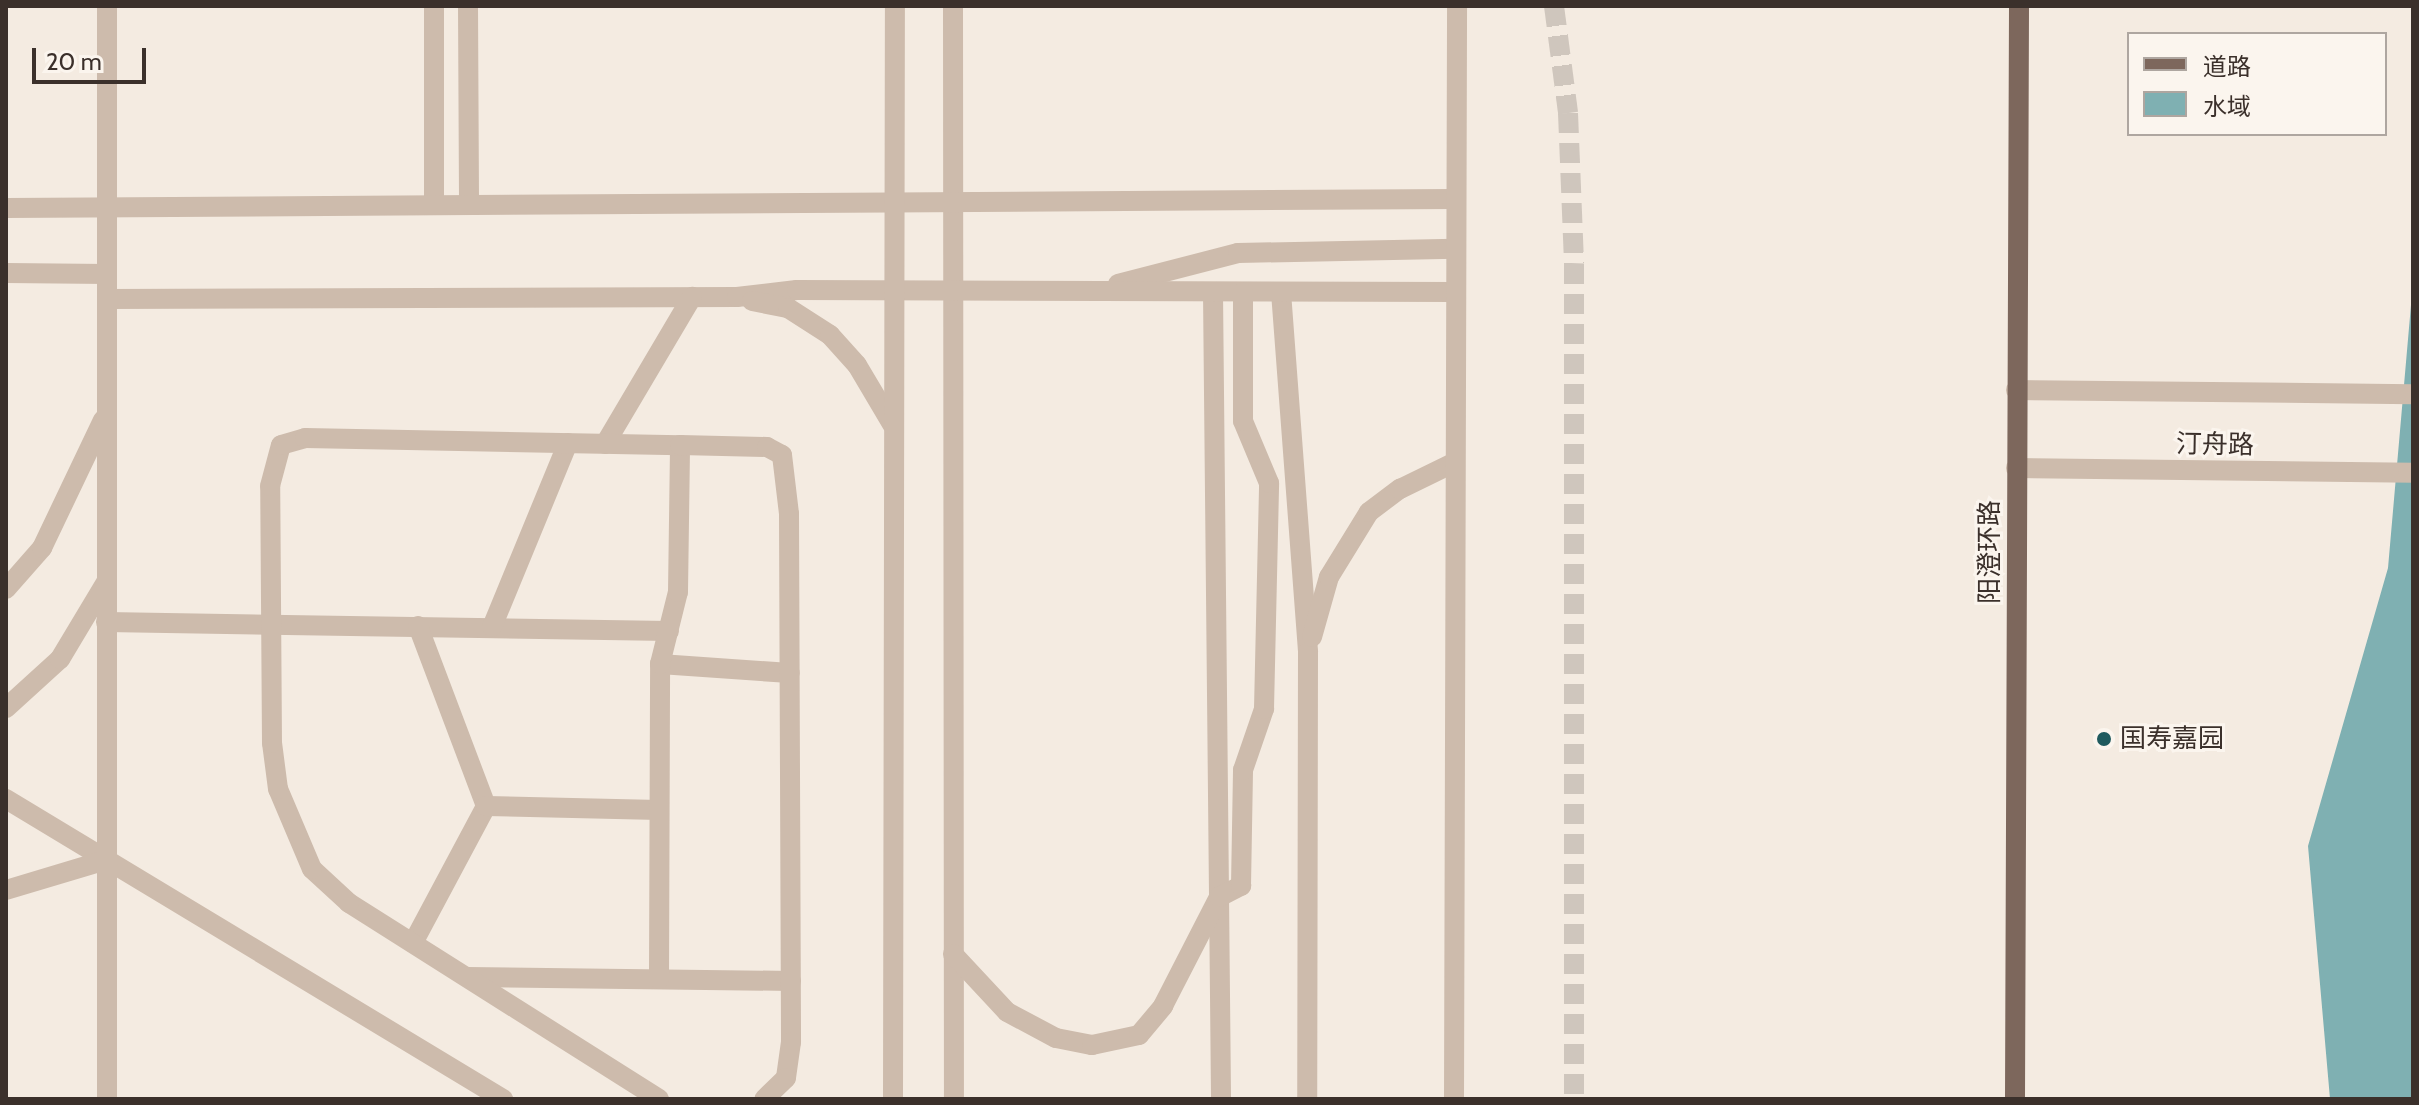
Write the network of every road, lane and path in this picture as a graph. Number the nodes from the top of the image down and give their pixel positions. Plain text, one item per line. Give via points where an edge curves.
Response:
1 (107, 6) edge
2 (434, 6) edge
3 (468, 6) edge
4 (895, 6) edge
5 (953, 6) edge
6 (1457, 6) edge
7 (2019, 6) edge
8 (1456, 199) junction
9 (895, 203) junction
10 (953, 203) junction
11 (434, 205) junction
12 (469, 205) junction
13 (107, 207) junction
14 (6, 208) edge
15 (1455, 249) junction
16 (6, 273) edge
17 (107, 274) junction
18 (895, 290) junction
19 (952, 290) junction
20 (1087, 292) junction
21 (1213, 292) junction
22 (1243, 292) junction
23 (1281, 292) junction
24 (1455, 292) junction
25 (692, 297) junction
26 (737, 297) junction
27 (107, 299) junction
28 (2016, 390) junction
29 (2413, 394) edge
30 (106, 413) junction
31 (894, 427) junction
32 (568, 443) junction
33 (605, 444) junction
34 (680, 445) junction
35 (1455, 462) junction
36 (2016, 468) junction
37 (2413, 473) edge
38 (106, 582) junction
39 (6, 589) edge
40 (106, 622) junction
41 (271, 624) junction
42 (418, 626) junction
43 (492, 627) junction
44 (669, 631) junction
45 (1308, 652) junction
46 (660, 664) junction
47 (790, 673) junction
48 (6, 708) edge
49 (6, 799) edge
50 (486, 806) junction
51 (659, 810) junction
52 (106, 860) junction
53 (6, 890) edge
54 (1219, 897) junction
55 (413, 943) junction
56 (953, 954) junction
57 (465, 977) junction
58 (659, 979) junction
59 (791, 981) junction
60 (107, 1099) edge
61 (503, 1099) edge
62 (659, 1099) edge
63 (764, 1099) edge
64 (893, 1099) edge
65 (954, 1099) edge
66 (1221, 1099) edge
67 (1307, 1099) edge
68 (1454, 1099) edge
69 (2015, 1099) edge

1 - 13 street
2 - 11 street
3 - 12 street
4 - 9 street
5 - 10 street
6 - 8 street
7 - 28 main road, 阳澄环路
8 - 10 street
8 - 15 street
9 - 10 street
9 - 12 street
9 - 18 street
10 - 19 street
11 - 12 street
11 - 13 street
13 - 14 street
13 - 17 street
15 - 20 street via 1238,253
15 - 24 street
16 - 17 street
17 - 27 street
18 - 19 street
18 - 26 street via 797,290
18 - 31 street
19 - 20 street
19 - 56 street
20 - 21 street
21 - 22 street
21 - 54 street
22 - 23 street
22 - 54 street via 1243,421 1269,483 1264,709 1243,770 1241,886
23 - 24 street
23 - 45 street
24 - 35 street
25 - 26 street
25 - 27 street
25 - 33 street
26 - 31 street via 788,308 830,335 857,365
27 - 30 street
28 - 29 street, 汀舟路
28 - 36 main road, 阳澄环路
30 - 38 street
30 - 39 street via 42,548
31 - 64 street
32 - 33 street
32 - 41 street via 305,438 281,445 270,486
32 - 43 street
33 - 34 street
34 - 44 street via 678,592
34 - 47 street via 767,447 782,455 788,472
35 - 45 street via 1400,489 1369,512 1329,577
35 - 68 street
36 - 37 street, 汀舟路
36 - 69 main road, 阳澄环路
38 - 40 street
38 - 48 street via 60,659
40 - 41 street
40 - 52 street
41 - 42 street
41 - 55 street via 272,743 278,789 293,831 312,869 349,903
42 - 43 street
42 - 50 street
43 - 44 street
44 - 46 street
45 - 67 street
46 - 47 street
46 - 51 street
47 - 59 street
49 - 52 street
50 - 51 street
50 - 55 street
51 - 58 street
52 - 53 street
52 - 60 street
52 - 61 street
54 - 56 street via 1163,1006 1139,1035 1092,1045 1056,1038 1007,1012
54 - 66 street
55 - 57 street
56 - 65 street
57 - 58 street
57 - 62 street
58 - 59 street
59 - 63 street via 786,1078

